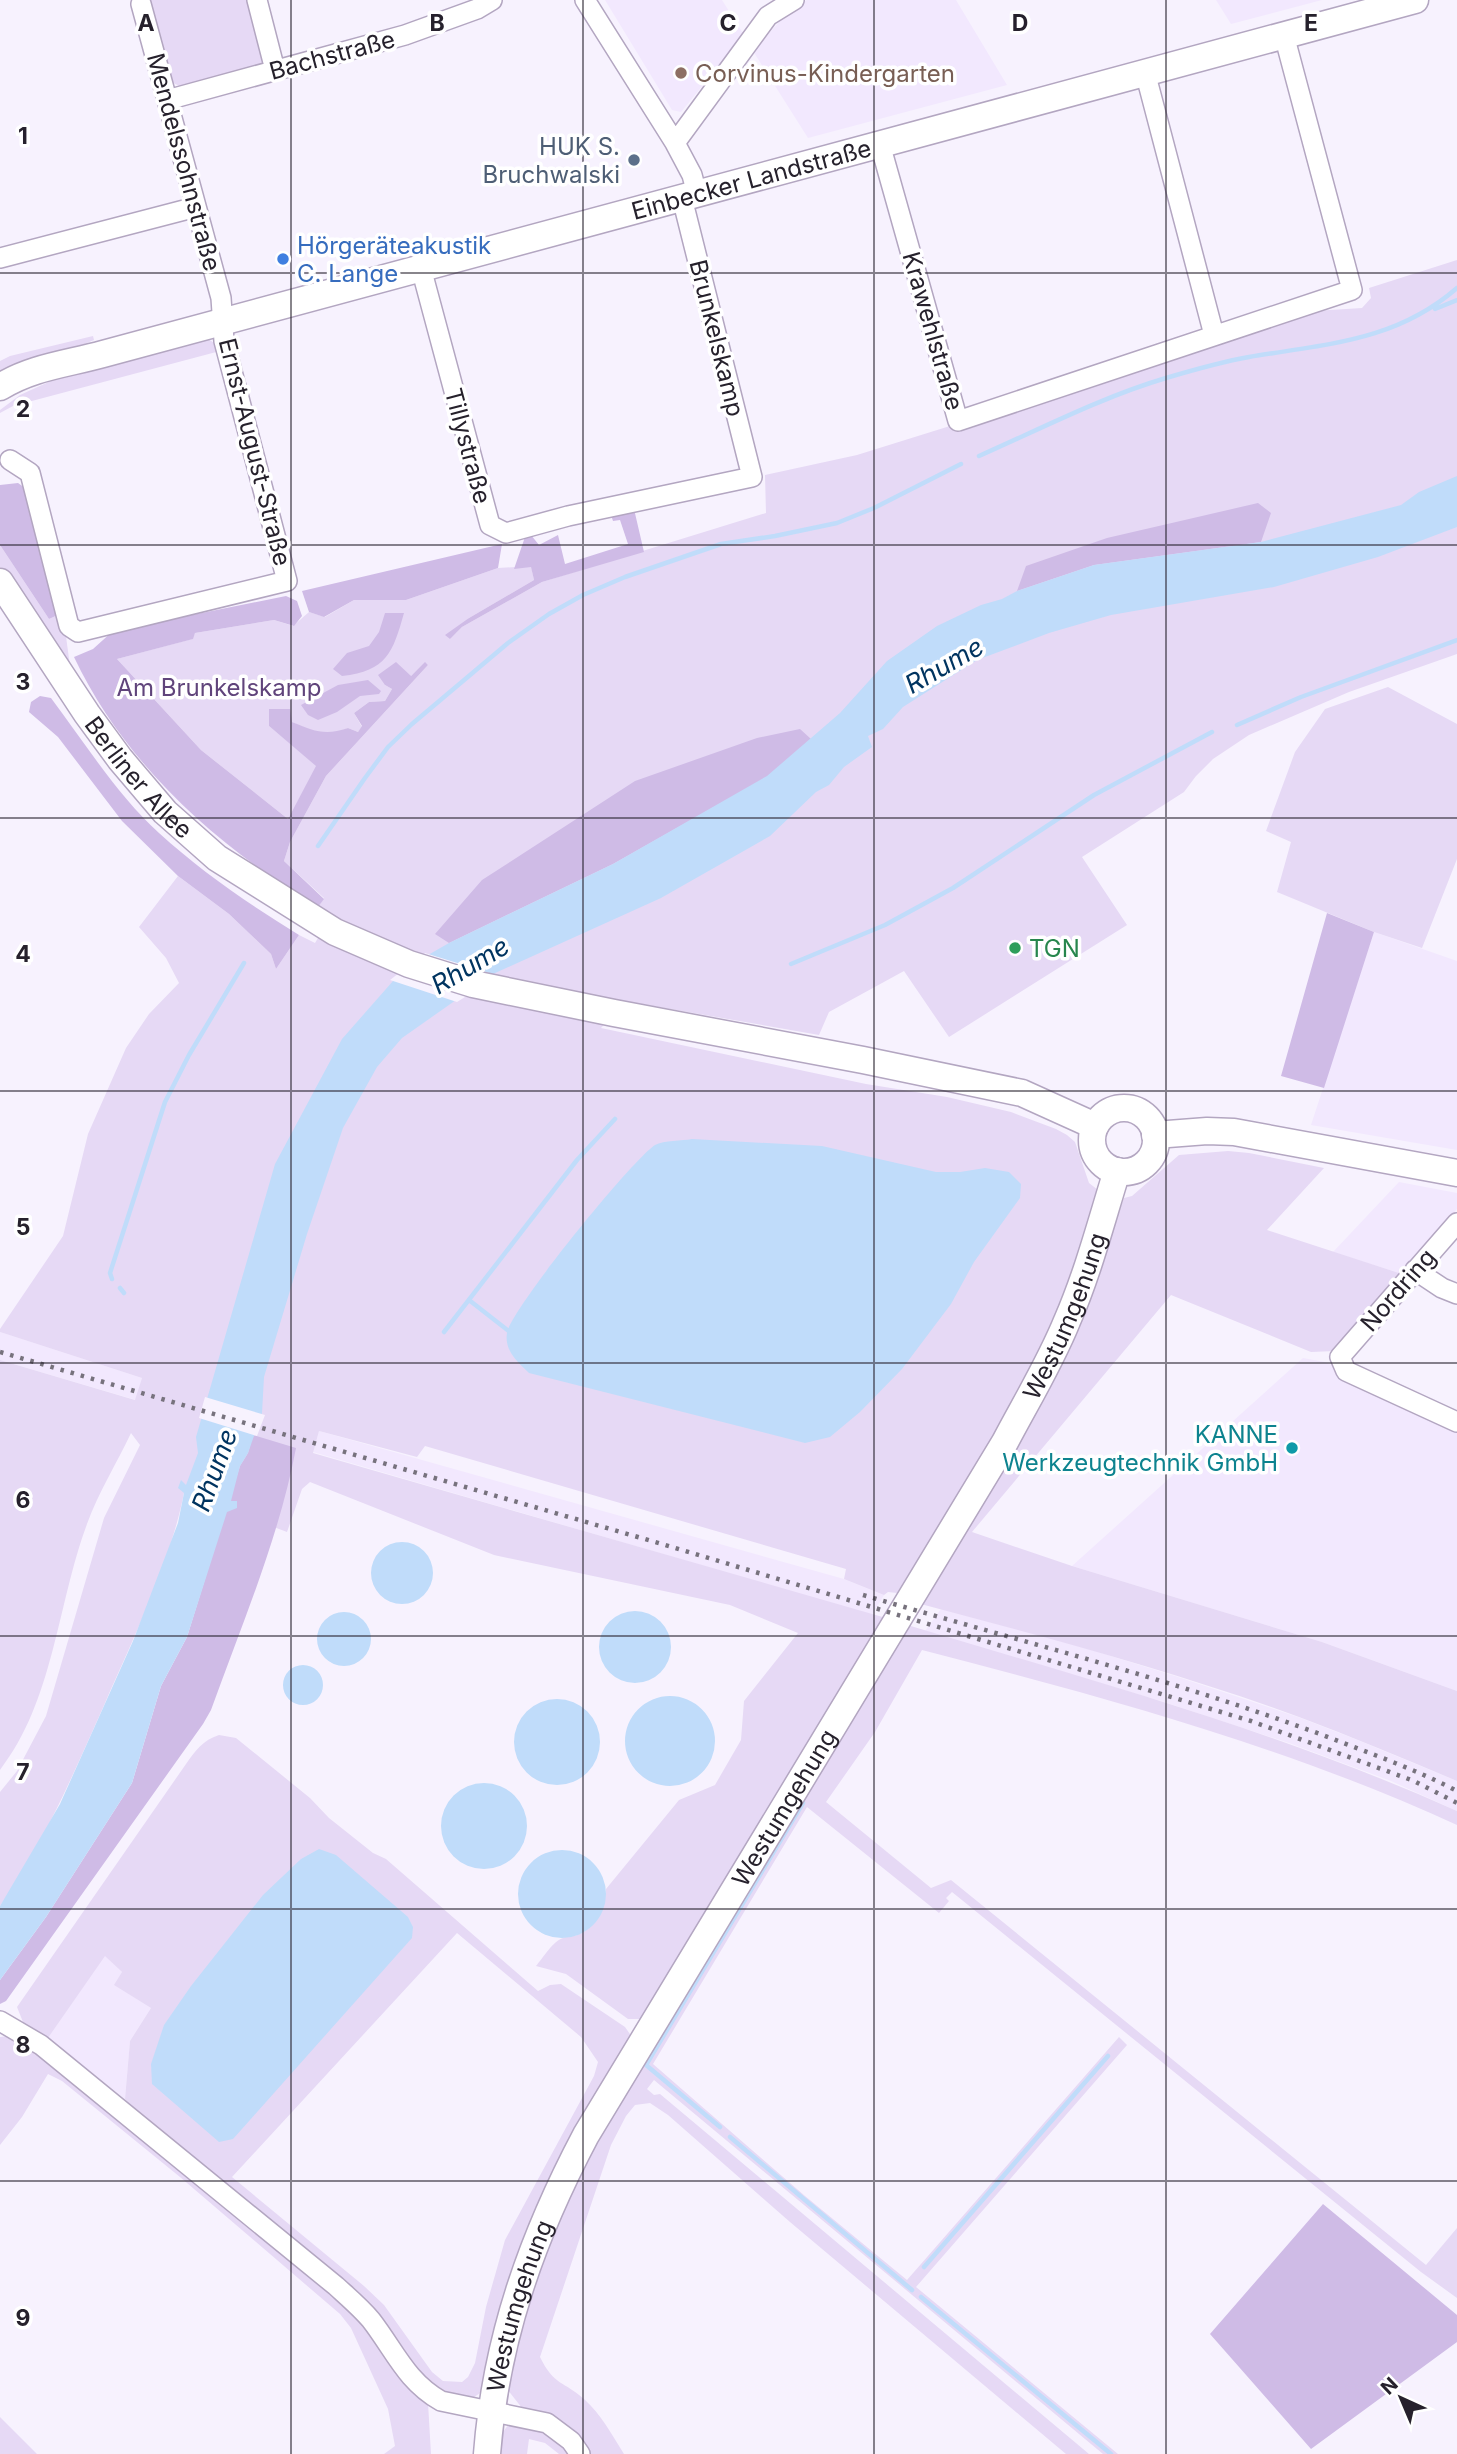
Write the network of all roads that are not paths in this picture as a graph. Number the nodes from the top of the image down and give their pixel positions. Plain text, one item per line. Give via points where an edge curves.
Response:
1 (257, 0) edge
2 (492, 0) edge
3 (585, 0) edge
4 (794, 0) edge
5 (1415, 0) edge
6 (141, 4) dead end
7 (1373, 5) edge
8 (1284, 35) junction
9 (275, 70) junction
10 (1145, 72) junction
11 (167, 100) junction
12 (675, 143) junction
13 (880, 144) junction
14 (689, 196) junction
15 (196, 207) junction
16 (0, 258) edge
17 (421, 268) junction
18 (223, 322) junction
19 (1214, 335) junction
20 (89, 358) junction
21 (0, 387) edge
22 (0, 400) edge
23 (10, 460) dead end
24 (752, 477) joint
25 (0, 582) edge
26 (1095, 1126) junction
27 (1155, 1135) junction
28 (1116, 1171) junction
29 (1457, 1173) edge
30 (1457, 1223) edge
31 (1415, 1270) junction
32 (1457, 1294) edge
33 (1457, 1422) edge
34 (0, 2021) edge
35 (490, 2410) junction
36 (487, 2454) edge
37 (580, 2454) edge

1 - 9 street
2 - 9 street, Bachstraße via 405,35
3 - 12 street, Brunkelskamp
4 - 12 street via 768,16
5 - 7 main road, Einbecker Landstraße
6 - 11 street, Mendelssohnstraße
7 - 8 main road, Einbecker Landstraße
8 - 10 main road, Einbecker Landstraße
8 - 19 street via 1352,290
9 - 11 street, Bachstraße
10 - 13 main road, Einbecker Landstraße
10 - 19 street
11 - 15 street, Mendelssohnstraße
12 - 14 street, Brunkelskamp via 692,175
13 - 14 main road, Einbecker Landstraße
13 - 19 street, Krawehlstraße via 958,421
14 - 17 main road, Einbecker Landstraße
14 - 24 street, Brunkelskamp
15 - 16 street
15 - 18 street, Mendelssohnstraße via 221,298
17 - 18 main road, Einbecker Landstraße
17 - 24 street, Tillystraße via 489,525 506,533
18 - 20 main road, Einbecker Landstraße
18 - 23 street, Ernst-August-Straße via 224,341 288,581 78,632 69,626 30,473
20 - 21 main road, Einbecker Landstraße via 29,372
20 - 22 main road, Einbecker Landstraße via 27,382
25 - 26 main road, Berliner Allee via 87,714 165,812 216,859 325,927 409,964 473,984 1022,1093
26 - 27 main road via 1109,1112 1129,1109 1146,1118
26 - 28 main road via 1092,1145 1096,1157
27 - 28 main road via 1153,1153 1142,1166
27 - 29 main road via 1234,1132
28 - 35 main road, Westumgehung via 1083,1280 1038,1381 566,2172 523,2276
30 - 31 street, Nordring
31 - 32 street
31 - 33 street, Nordring via 1340,1357 1346,1371
34 - 35 street via 41,2045 336,2286 368,2316 427,2393 442,2401
35 - 36 main road, Westumgehung
35 - 37 street via 547,2423

